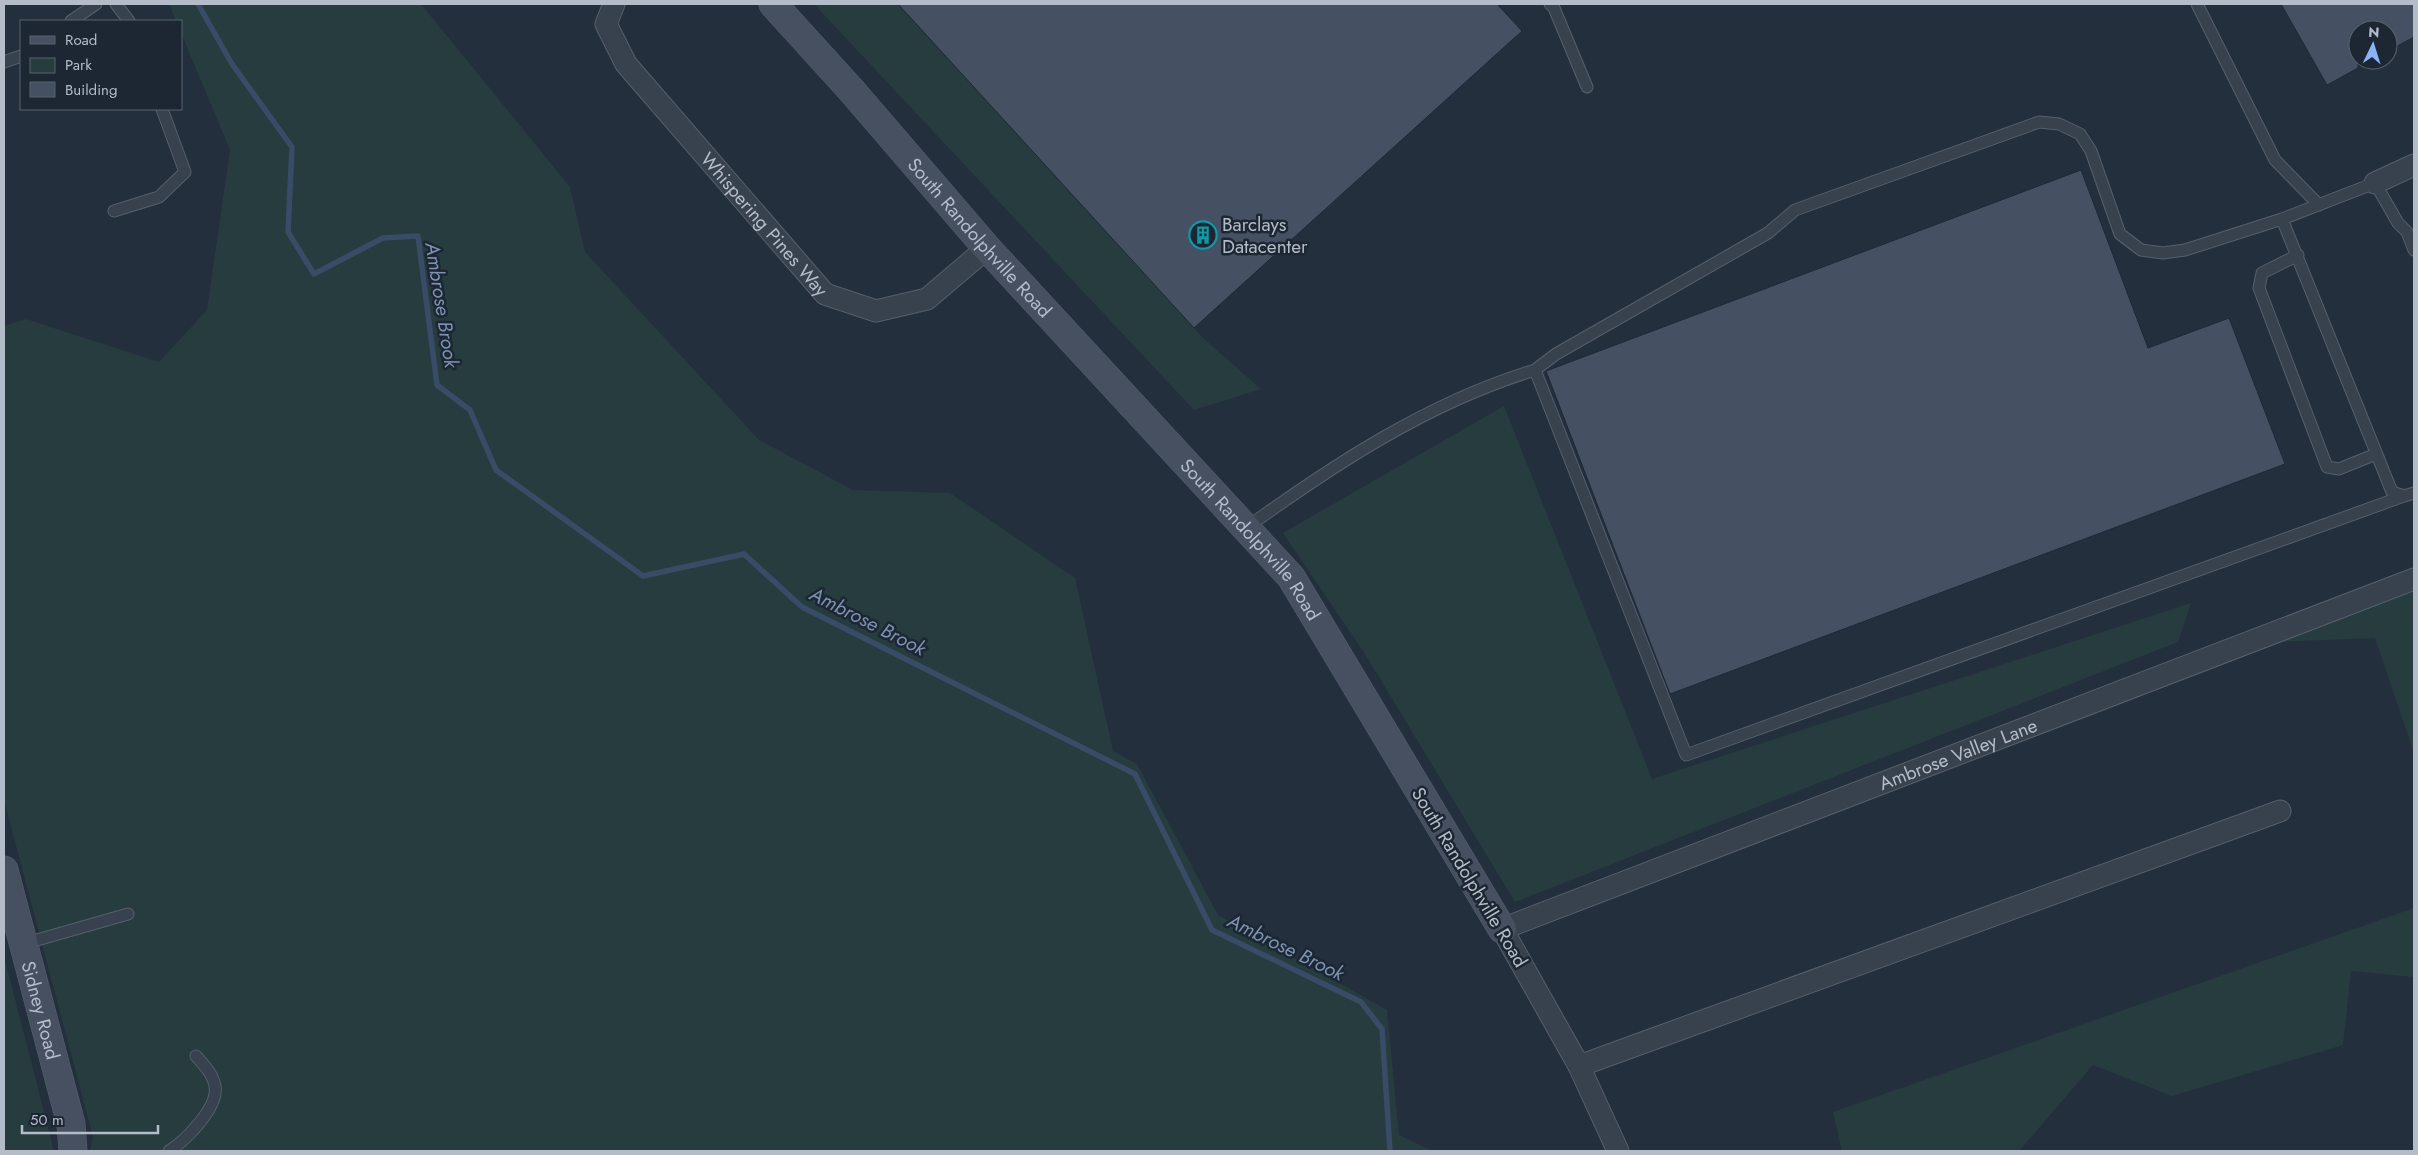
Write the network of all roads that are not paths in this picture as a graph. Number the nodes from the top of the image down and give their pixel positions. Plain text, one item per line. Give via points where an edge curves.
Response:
1 (96, 4) edge
2 (116, 4) edge
3 (614, 4) edge
4 (773, 4) edge
5 (1550, 4) edge
6 (2197, 4) edge
7 (72, 20) edge
8 (127, 20) edge
9 (20, 56) edge
10 (4, 62) edge
11 (1587, 87) dead end
12 (162, 110) edge
13 (2414, 165) edge
14 (2375, 183) junction
15 (2319, 205) junction
16 (114, 211) dead end
17 (2282, 219) junction
18 (987, 248) junction
19 (2414, 250) edge
20 (2298, 255) junction
21 (1535, 370) junction
22 (2376, 454) junction
23 (2409, 495) edge
24 (1246, 528) junction
25 (2414, 579) edge
26 (2280, 811) dead end
27 (4, 870) edge
28 (128, 914) dead end
29 (1502, 929) junction
30 (23, 944) junction
31 (196, 1056) dead end
32 (1579, 1066) junction
33 (73, 1151) edge
34 (169, 1151) edge
35 (1618, 1151) edge

1 - 7 lane
2 - 8 lane
3 - 18 street, Whispering Pines Way via 606,24 626,64 825,294 876,311 927,299
4 - 18 street, South Randolphville Road
5 - 11 lane
6 - 15 lane via 2275,160
9 - 10 lane
12 - 16 lane via 185,172 159,197
13 - 14 street
14 - 15 lane
14 - 19 lane via 2398,223 2407,232
15 - 17 lane
17 - 20 lane
17 - 21 lane via 2185,250 2164,253 2141,250 2120,234 2091,151 2080,134 2060,124 2039,122 1794,210 1768,233 1556,354
18 - 24 street, South Randolphville Road
20 - 22 lane
20 - 22 lane via 2262,273 2259,288 2327,467 2339,469
21 - 23 lane via 1686,755
21 - 24 lane via 1462,397 1346,458
22 - 23 lane via 2392,492
24 - 29 street, South Randolphville Road via 1291,576
25 - 29 street, Ambrose Valley Lane
26 - 32 street
27 - 30 street, Sidney Road
28 - 30 lane
29 - 32 street, South Randolphville Road
30 - 33 street, Sidney Road via 71,1124
31 - 34 lane via 211,1075 216,1097 193,1131
32 - 35 street, South Randolphville Road

